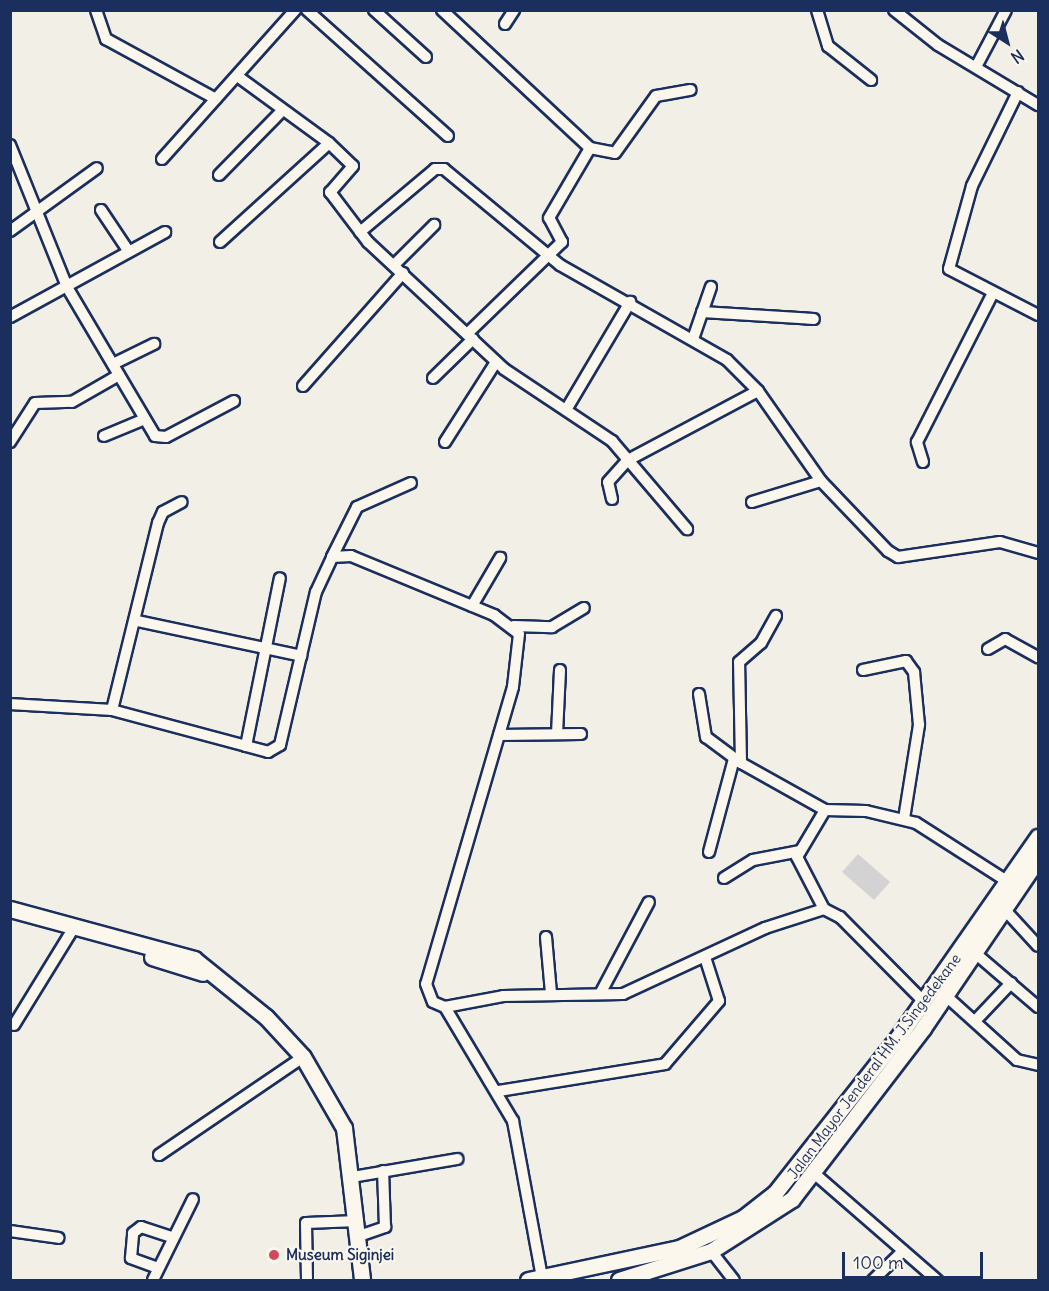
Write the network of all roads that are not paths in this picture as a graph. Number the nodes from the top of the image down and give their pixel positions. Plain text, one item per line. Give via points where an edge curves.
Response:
1 (96, 10) edge
2 (295, 10) edge
3 (307, 10) edge
4 (374, 10) edge
5 (442, 10) edge
6 (514, 10) edge
7 (817, 10) edge
8 (894, 10) edge
9 (1006, 10) edge
10 (505, 24) dead end
11 (426, 57) dead end
12 (976, 67) junction
13 (237, 75) junction
14 (871, 81) dead end
15 (690, 90) dead end
16 (1018, 92) junction
17 (216, 99) junction
18 (1038, 105) edge
19 (282, 111) junction
20 (448, 136) dead end
21 (329, 143) junction
22 (10, 145) edge
23 (590, 148) junction
24 (162, 159) dead end
25 (97, 168) dead end
26 (219, 175) dead end
27 (39, 206) junction
28 (101, 210) dead end
29 (434, 225) dead end
30 (10, 231) edge
31 (165, 232) dead end
32 (360, 232) junction
33 (220, 242) dead end
34 (129, 252) junction
35 (548, 257) junction
36 (394, 265) junction
37 (403, 273) junction
38 (67, 287) junction
39 (711, 287) dead end
40 (993, 293) junction
41 (630, 302) junction
42 (702, 312) junction
43 (1038, 315) edge
44 (10, 317) edge
45 (814, 319) dead end
46 (471, 336) junction
47 (694, 336) junction
48 (154, 344) dead end
49 (496, 362) junction
50 (113, 364) junction
51 (119, 375) junction
52 (433, 378) dead end
53 (303, 386) dead end
54 (759, 391) junction
55 (234, 401) dead end
56 (566, 410) junction
57 (145, 419) junction
58 (104, 436) dead end
59 (10, 442) edge
60 (445, 442) dead end
61 (628, 460) junction
62 (923, 462) dead end
63 (821, 481) junction
64 (411, 483) dead end
65 (612, 499) dead end
66 (182, 502) dead end
67 (752, 502) dead end
68 (687, 529) dead end
69 (1038, 553) edge
70 (332, 557) junction
71 (500, 558) dead end
72 (280, 578) dead end
73 (472, 606) junction
74 (584, 608) dead end
75 (776, 616) dead end
76 (137, 621) junction
77 (514, 626) junction
78 (264, 648) junction
79 (988, 649) dead end
80 (301, 656) junction
81 (1038, 657) edge
82 (561, 670) dead end
83 (863, 670) dead end
84 (699, 694) dead end
85 (10, 704) edge
86 (112, 710) junction
87 (557, 734) junction
88 (581, 734) dead end
89 (499, 735) junction
90 (246, 746) junction
91 (738, 761) junction
92 (825, 810) junction
93 (904, 819) junction
94 (1038, 837) edge
95 (800, 851) junction
96 (709, 852) dead end
97 (1038, 859) edge
98 (724, 878) dead end
99 (1010, 883) junction
100 (649, 902) dead end
101 (824, 909) junction
102 (1006, 911) junction
103 (11, 914) edge
104 (73, 930) junction
105 (546, 937) dead end
106 (1038, 946) edge
107 (975, 953) junction
108 (705, 957) junction
109 (1011, 983) junction
110 (551, 993) junction
111 (600, 994) junction
112 (945, 995) junction
113 (924, 1002) junction
114 (445, 1007) junction
115 (1038, 1007) edge
116 (976, 1020) junction
117 (14, 1025) dead end
118 (303, 1057) junction
119 (888, 1063) junction
120 (1038, 1065) edge
121 (873, 1083) junction
122 (499, 1091) junction
123 (159, 1155) dead end
124 (457, 1159) dead end
125 (382, 1171) junction
126 (815, 1174) junction
127 (352, 1177) junction
128 (193, 1199) dead end
129 (359, 1228) junction
130 (10, 1231) edge
131 (171, 1237) junction
132 (59, 1238) dead end
133 (711, 1251) junction
134 (903, 1251) junction
135 (158, 1268) junction
136 (721, 1276) edge
137 (535, 1279) edge
138 (153, 1281) edge
139 (307, 1281) edge
140 (362, 1281) edge
141 (619, 1281) edge
142 (734, 1281) edge
143 (873, 1281) edge
144 (937, 1281) edge

1 - 17 street via 106,39
2 - 13 street
3 - 20 street
4 - 11 street
5 - 23 street
6 - 10 street
7 - 14 street via 828,46
8 - 12 street
9 - 12 street
12 - 16 street
13 - 17 street
13 - 19 street
15 - 23 street via 656,96 615,153
16 - 18 street
16 - 40 street via 972,186 949,269
17 - 24 street
19 - 21 street
19 - 26 street
21 - 32 street via 353,166 330,192
21 - 33 street
22 - 27 street
23 - 35 street via 549,218 562,239
25 - 27 street
27 - 30 street
27 - 38 street
28 - 34 street
29 - 36 street
31 - 34 street
32 - 35 street via 441,168
32 - 36 street
34 - 38 street
35 - 41 street
35 - 46 street
36 - 37 street
37 - 46 street
37 - 53 street
38 - 44 street
38 - 50 street
39 - 42 street
40 - 43 street
40 - 62 street via 916,442
41 - 47 street
41 - 56 street
42 - 45 street
42 - 47 street
46 - 49 street
46 - 52 street
47 - 54 street
48 - 50 street
49 - 56 street
49 - 60 street
50 - 51 street
51 - 57 street
51 - 59 street via 72,402 35,403
54 - 61 street
54 - 63 street
55 - 57 street via 160,438
56 - 61 street
57 - 58 street
61 - 65 street via 608,482
61 - 68 street
63 - 67 street
63 - 69 street via 897,556 1000,542
64 - 70 street via 357,507
66 - 76 street via 163,512 158,523
70 - 73 street via 347,554
70 - 80 street via 316,592
71 - 73 street
72 - 78 street
73 - 77 street
74 - 77 street via 552,627
75 - 91 street via 761,643 739,662
76 - 78 street
76 - 86 street
77 - 89 street via 519,634 513,687
78 - 80 street
78 - 90 street via 254,726
79 - 81 street via 1005,639
80 - 90 street via 280,745 268,752
82 - 87 street
83 - 93 street via 906,661 914,672 919,725
84 - 91 street via 706,737
85 - 86 street
86 - 90 street
87 - 88 street
87 - 89 street
89 - 114 street via 426,984 427,996
91 - 92 street
91 - 96 street
92 - 93 street
92 - 95 street
93 - 99 street
94 - 99 main road, Jalan Mayor Jenderal HM. J.Singedekane
95 - 98 street via 753,860
95 - 101 street via 798,862
97 - 102 main road, Jalan Mayor Jenderal HM. J.Singedekane
99 - 113 main road, Jalan Mayor Jenderal HM. J.Singedekane
100 - 111 street
101 - 108 street via 765,928
101 - 113 street via 840,917
102 - 106 street
102 - 107 main road, Jalan Mayor Jenderal HM. J.Singedekane
103 - 104 main road
104 - 117 street
104 - 118 main road via 194,959 258,1010
105 - 110 street
107 - 109 street
107 - 112 main road, Jalan Mayor Jenderal HM. J.Singedekane
108 - 111 street via 633,991
108 - 122 street via 719,1001 665,1064
109 - 115 street
109 - 116 street
110 - 111 street
110 - 114 street
112 - 116 street
112 - 119 main road, Jalan Mayor Jenderal HM. J.Singedekane
113 - 119 main road, Jalan Mayor Jenderal HM. J.Singedekane
114 - 122 street via 451,1024
116 - 120 street via 1017,1060
118 - 123 street
118 - 127 main road via 336,1106
119 - 121 main road, Jalan Mayor Jenderal HM. J.Singedekane
121 - 126 main road, Jalan Mayor Jenderal HM. J.Singedekane
121 - 137 main road, Jalan Mayor Jenderal HM. J.Singedekane via 792,1177 743,1218 679,1248
122 - 137 street via 516,1130
124 - 125 street
125 - 127 street
125 - 129 street via 385,1227
126 - 133 main road, Jalan Mayor Jenderal HM. J.Singedekane via 767,1219
126 - 134 street
127 - 129 main road
128 - 131 street
129 - 139 street via 306,1223
129 - 140 main road
130 - 132 street
131 - 135 street
131 - 135 street via 141,1227 133,1233 131,1258
133 - 136 street
133 - 141 main road, Jalan Mayor Jenderal HM. J.Singedekane
134 - 143 street
134 - 144 street
135 - 138 street
136 - 142 street

